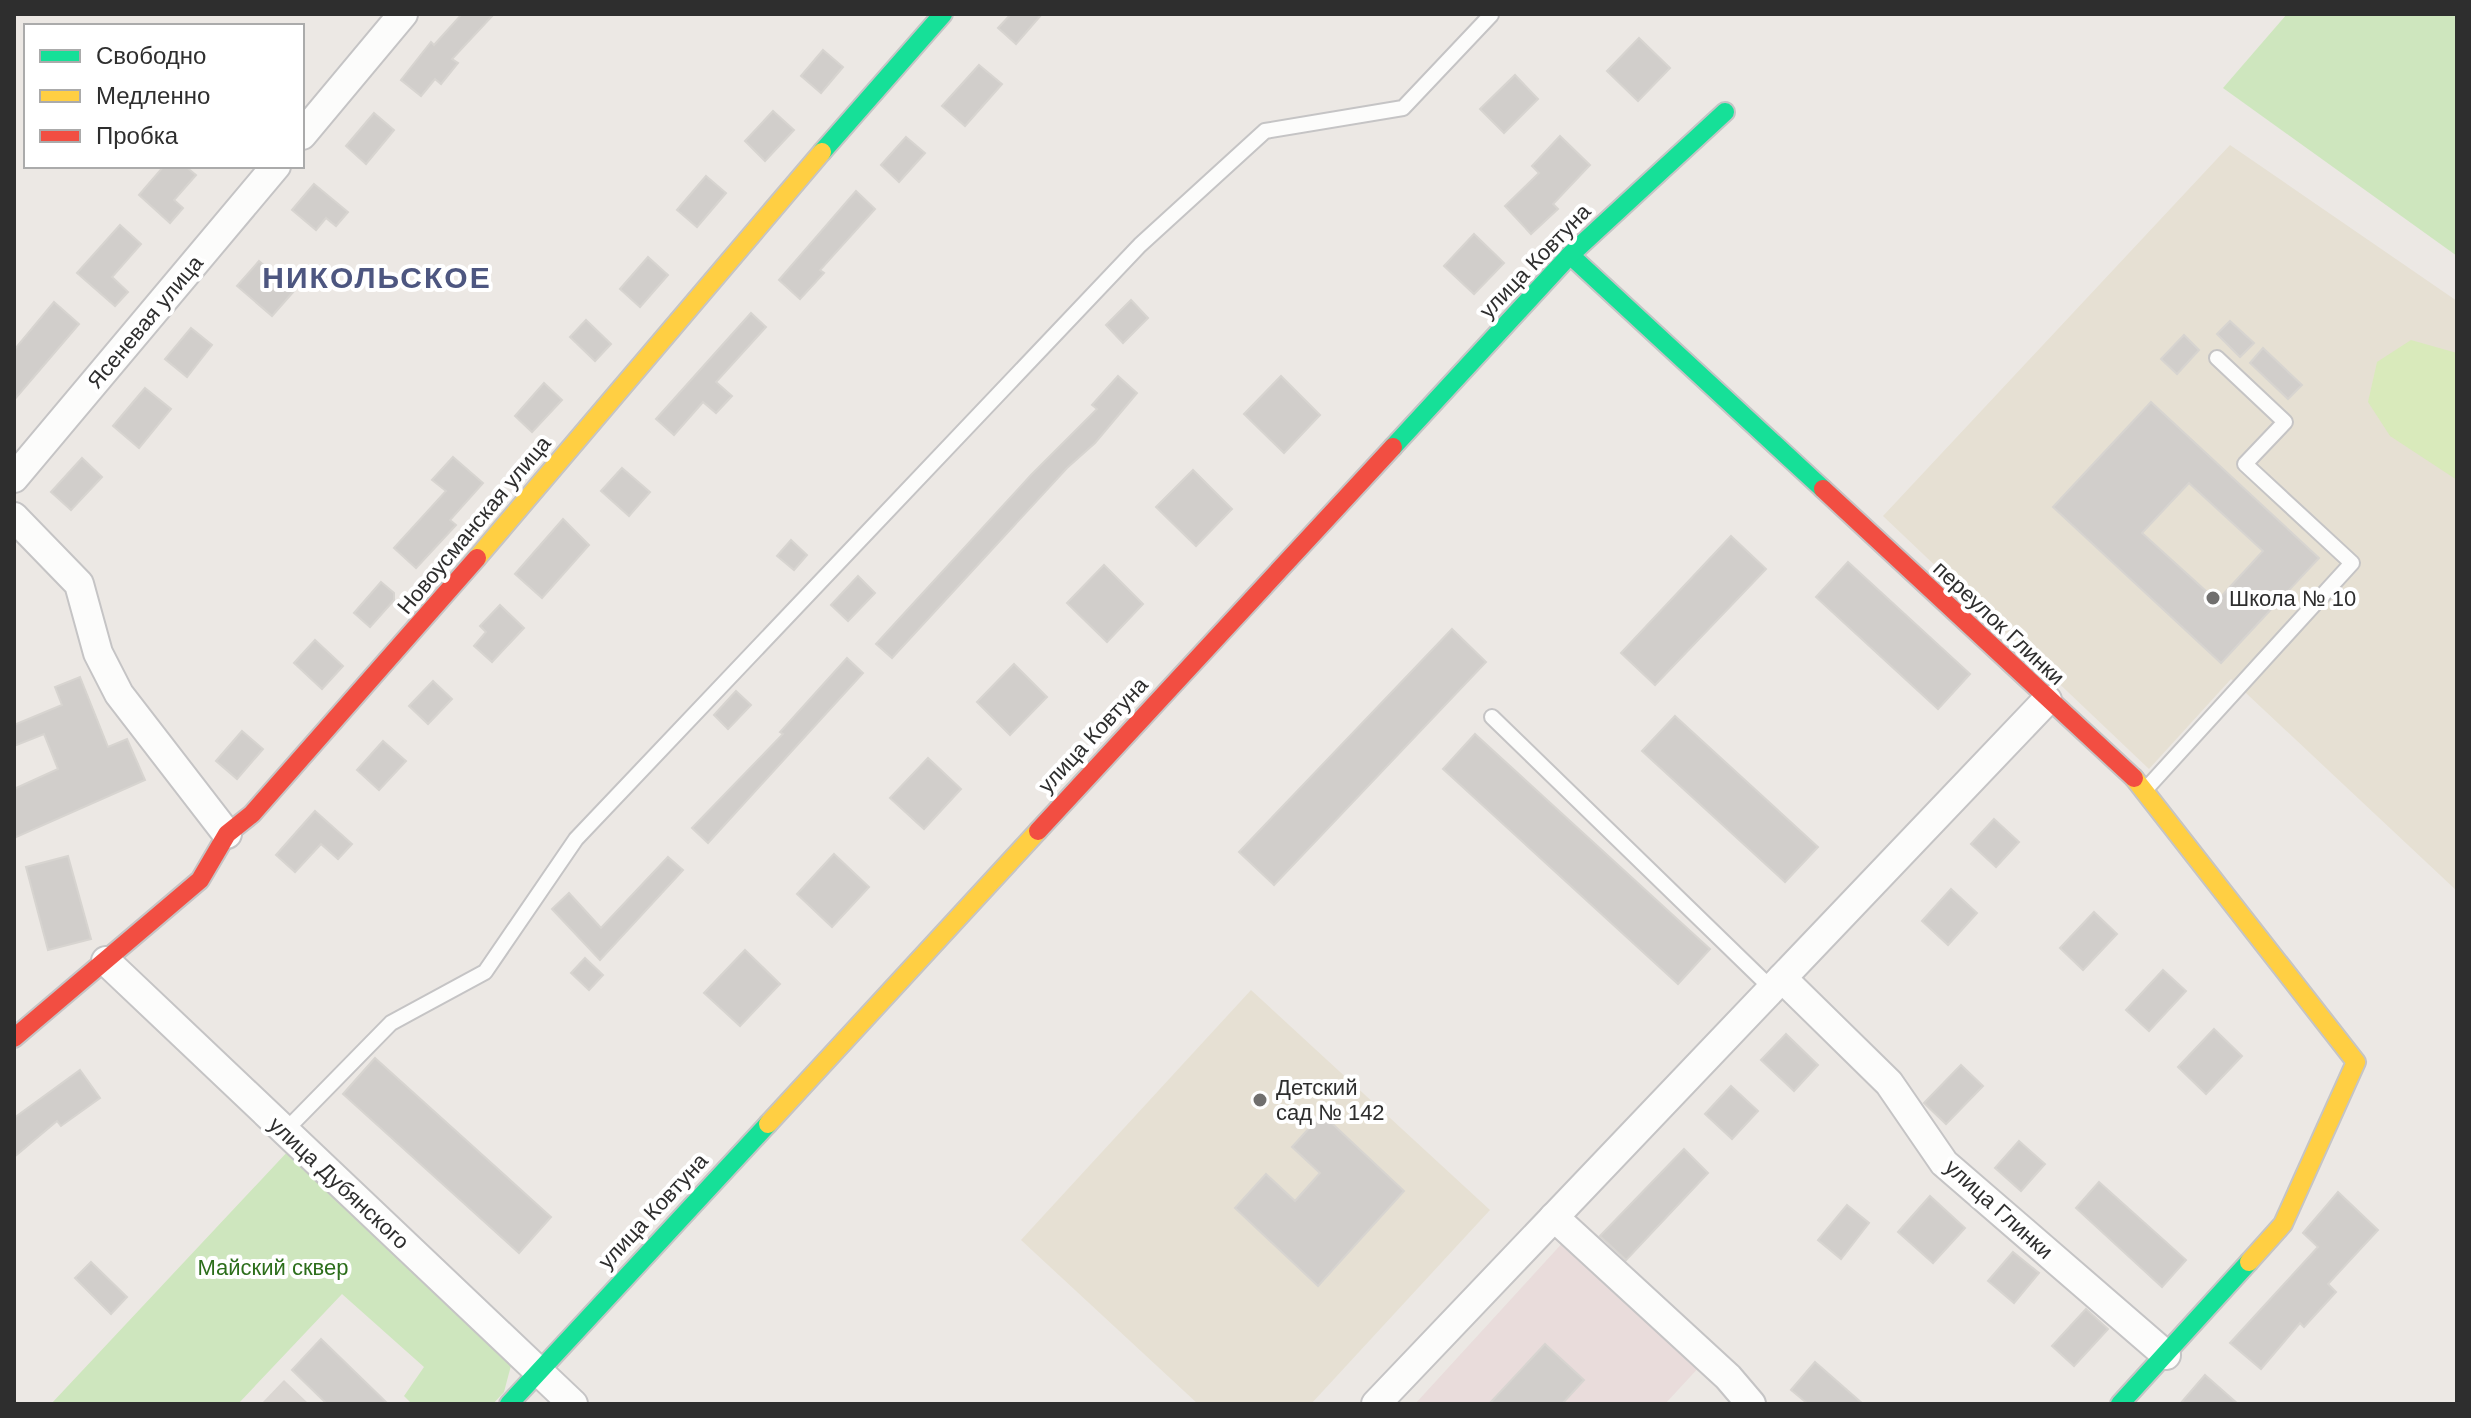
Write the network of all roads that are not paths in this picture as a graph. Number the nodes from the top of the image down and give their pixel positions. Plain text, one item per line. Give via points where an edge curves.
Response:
1 (403, 14) edge
2 (943, 14) edge
3 (1491, 15) edge
4 (1725, 112) dead end
5 (304, 133) edge
6 (274, 168) edge
7 (1570, 255) junction
8 (2217, 358) dead end
9 (14, 478) edge
10 (14, 517) edge
11 (2047, 700) junction
12 (1492, 717) dead end
13 (2146, 789) junction
14 (227, 834) junction
15 (106, 961) junction
16 (1777, 984) junction
17 (14, 1038) edge
18 (285, 1131) junction
19 (1554, 1217) junction
20 (2166, 1355) junction
21 (538, 1371) junction
22 (509, 1404) edge
23 (573, 1404) edge
24 (1376, 1404) edge
25 (1751, 1404) edge
26 (2120, 1404) edge

1 - 5 street
2 - 14 street, Новоусманская улица via 394,656 252,814
3 - 18 lane via 1403,108 1265,131 1152,235 576,839 485,972 391,1023
4 - 7 street, улица Ковтуна
6 - 9 street, Ясеневая улица
7 - 11 street, переулок Глинки
7 - 21 street, улица Ковтуна
8 - 13 lane via 2285,422 2245,464 2352,563
10 - 14 street via 79,584 98,653 119,694
11 - 13 street, переулок Глинки
11 - 16 street
12 - 16 lane
13 - 20 street, переулок Глинки via 2356,1062 2283,1224
14 - 15 street, Новоусманская улица via 200,880
15 - 17 street, Новоусманская улица
15 - 18 street, улица Дубянского
16 - 19 street
16 - 20 street, улица Глинки via 1889,1083 1944,1163
18 - 21 street, улица Дубянского
19 - 24 street
19 - 25 street
20 - 26 street
21 - 22 street, улица Ковтуна
21 - 23 street, улица Дубянского

